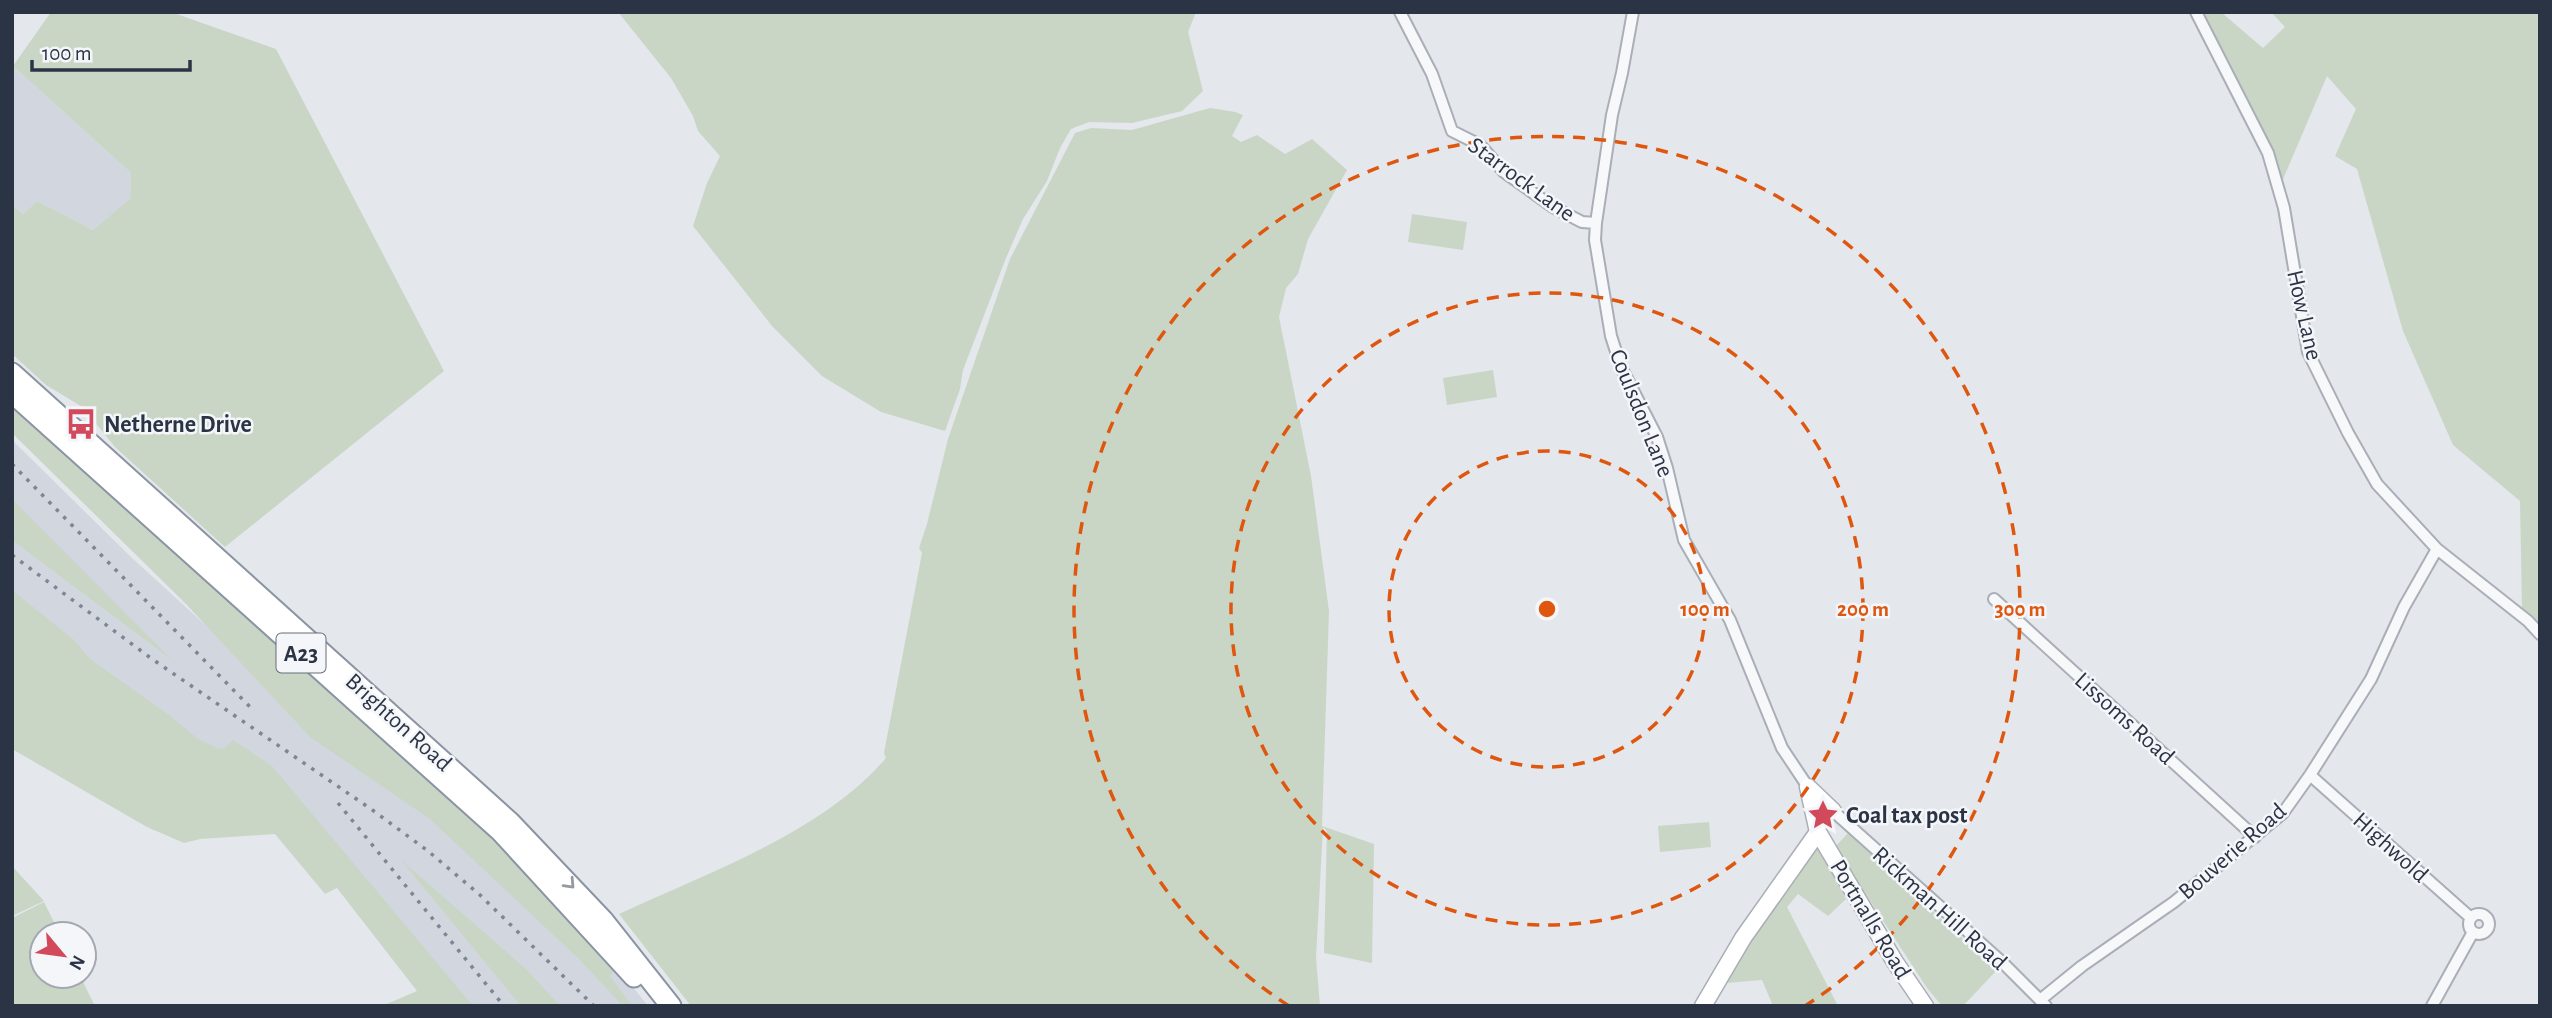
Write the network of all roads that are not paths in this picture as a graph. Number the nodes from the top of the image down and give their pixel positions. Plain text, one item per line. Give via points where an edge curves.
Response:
1 (1401, 12) edge
2 (1633, 12) edge
3 (2196, 12) edge
4 (1596, 223) junction
5 (12, 373) edge
6 (12, 393) edge
7 (2437, 549) junction
8 (1994, 599) dead end
9 (2540, 634) edge
10 (2310, 775) junction
11 (1808, 787) junction
12 (1833, 811) joint
13 (1818, 832) junction
14 (2255, 836) junction
15 (2471, 918) junction
16 (2473, 932) junction
17 (2043, 1003) edge
18 (656, 1006) edge
19 (671, 1006) edge
20 (1703, 1006) edge
21 (1925, 1006) edge
22 (2432, 1006) edge

1 - 4 street, Starrock Lane via 1432,74 1452,131 1480,145 1504,172 1553,207 1582,222
2 - 4 street, Coulsdon Lane
3 - 7 street, How Lane via 2268,153 2284,208 2308,352 2377,484
4 - 11 street, Coulsdon Lane via 1611,336 1621,367 1657,438 1684,540 1730,620 1782,748
5 -> 19 highway, Brighton Road / A23 via 510,822 603,920
6 - 18 highway, Brighton Road / A23 via 501,832
7 - 9 street, How Lane
7 - 10 street, Bouverie Road via 2371,679
8 - 14 street, Lissoms Road
10 - 14 street, Bouverie Road via 2283,813
10 - 15 street, Highwold
11 - 12 street, Coulsdon Lane
11 - 13 street, Coulsdon Lane
12 - 17 street, Rickman Hill Road
13 - 20 street via 1743,938
13 - 21 street, Portnalls Road
14 - 17 street, Bouverie Road via 2174,902 2082,966
15 - 16 street
15 - 16 street via 2482,915 2489,923 2484,933
16 - 22 street

